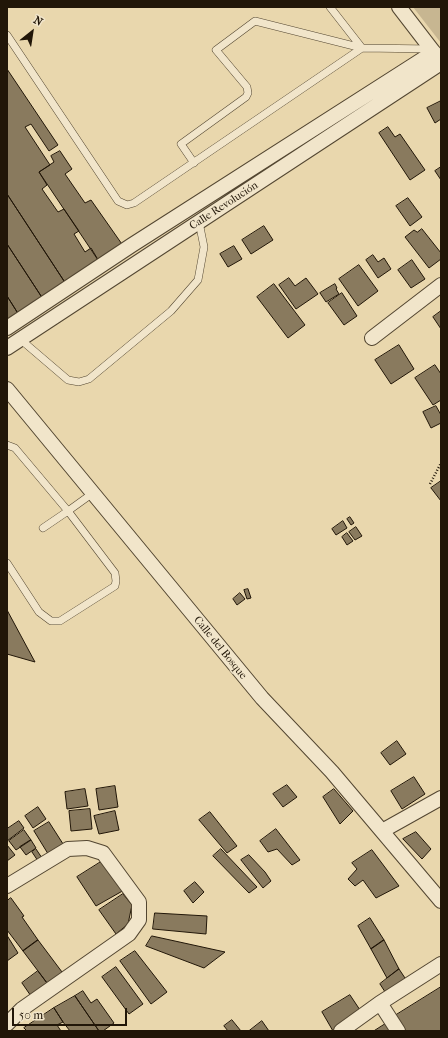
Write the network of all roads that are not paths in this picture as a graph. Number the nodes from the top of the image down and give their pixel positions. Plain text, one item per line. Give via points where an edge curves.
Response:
1 (330, 7) edge
2 (399, 7) edge
3 (7, 35) edge
4 (362, 48) junction
5 (437, 56) edge
6 (194, 163) junction
7 (199, 222) junction
8 (132, 245) junction
9 (143, 259) junction
10 (441, 285) edge
11 (7, 328) edge
12 (372, 338) dead end
13 (20, 339) junction
14 (7, 348) edge
15 (7, 389) edge
16 (7, 444) edge
17 (93, 493) junction
18 (68, 511) junction
19 (43, 528) dead end
20 (7, 563) edge
21 (441, 798) edge
22 (382, 831) junction
23 (7, 886) edge
24 (441, 901) edge
25 (441, 964) edge
26 (380, 1003) junction
27 (7, 1024) edge
28 (13, 1031) edge
29 (341, 1031) edge
30 (398, 1031) edge

1 - 4 lane
2 - 5 street
3 - 6 lane via 118,201 127,205 134,203
4 - 5 lane
4 - 6 lane
4 - 6 lane via 255,22 216,50 247,87 248,93 181,144
5 - 7 street, Calle Revolución
5 - 8 street, Calle Revolución
7 - 9 street, Calle Revolución
7 - 13 lane via 204,247 198,280 172,312 89,379 79,382 68,380
8 - 9 street
8 - 11 street, Calle Revolución
9 - 13 street, Calle Revolución
10 - 12 street
13 - 14 street, Calle Revolución
15 - 17 street, Calle del Bosque
16 - 18 lane via 15,448
17 - 18 lane
17 - 22 street, Calle del Bosque via 262,698 332,772
18 - 19 lane
18 - 20 lane via 115,573 115,586 60,621 51,621 39,612
21 - 22 street
22 - 24 street, Calle del Bosque
23 - 27 street via 68,849 87,848 103,853 139,902 139,920 129,934 22,1010
25 - 26 street
26 - 29 street
26 - 30 street
27 - 28 street

